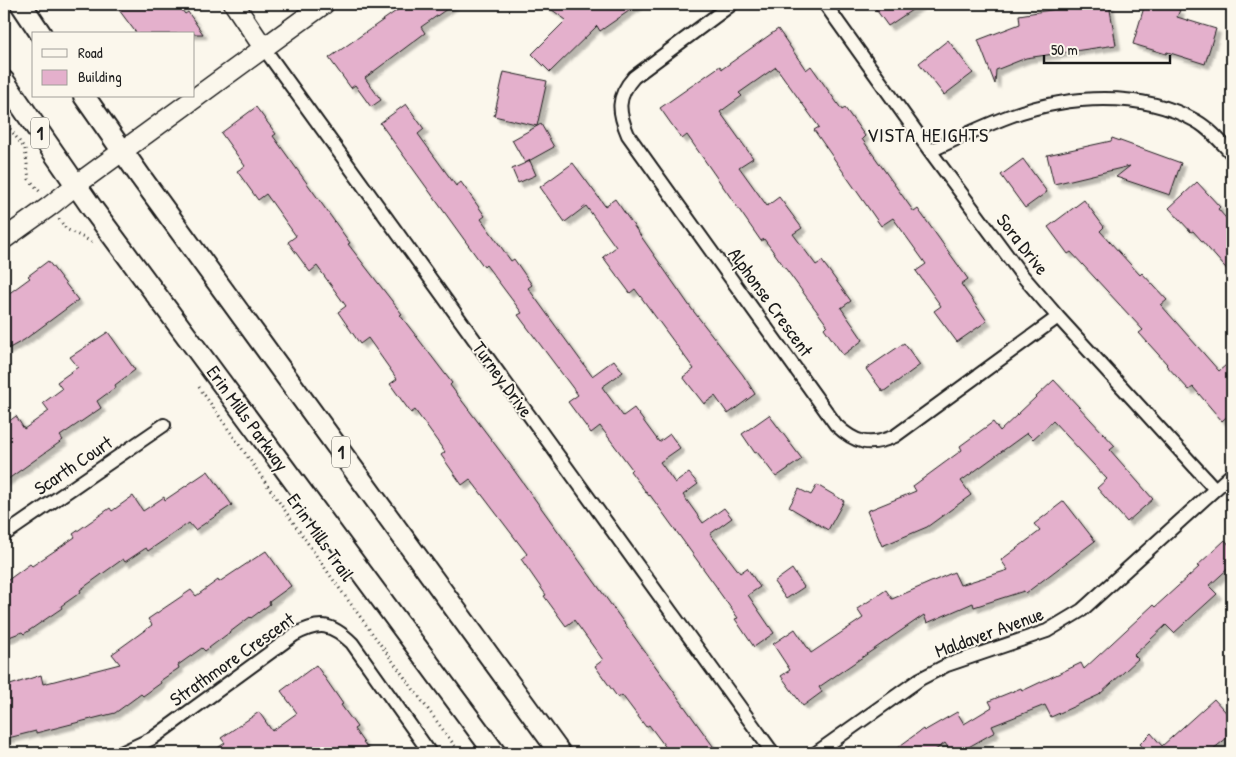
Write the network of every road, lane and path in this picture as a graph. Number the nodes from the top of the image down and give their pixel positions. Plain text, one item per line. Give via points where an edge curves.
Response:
1 (21, 4) edge
2 (234, 4) edge
3 (324, 4) edge
4 (732, 4) edge
5 (825, 4) edge
6 (40, 32) edge
7 (263, 47) junction
8 (4, 81) edge
9 (195, 97) edge
10 (85, 98) edge
11 (194, 98) edge
12 (4, 121) edge
13 (122, 151) junction
14 (930, 151) junction
15 (1232, 154) edge
16 (76, 185) junction
17 (37, 188) dead end
18 (64, 225) dead end
19 (4, 239) edge
20 (99, 246) dead end
21 (1058, 317) junction
22 (194, 379) dead end
23 (164, 425) dead end
24 (1232, 474) edge
25 (1215, 489) junction
26 (4, 535) edge
27 (121, 753) edge
28 (430, 753) edge
29 (460, 753) edge
30 (495, 753) edge
31 (560, 753) edge
32 (773, 753) edge
33 (816, 753) edge

1 - 6 main road
2 - 7 street, Turney Drive
3 - 7 street
4 - 21 street, Alphonse Crescent via 625,86 620,118 628,136 847,436 860,442 875,443 896,436
5 - 14 street, Sora Drive
7 - 9 street
7 - 32 street, Turney Drive
8 - 16 main road, Erin Mills Parkway / 1
10 - 13 main road, 1
11 - 13 street
12 - 17 path via 25,149 29,179
13 - 16 street
13 - 31 main road, 1
14 - 15 street via 1011,116 1051,105 1099,98 1128,99 1164,107 1196,121
14 - 21 street, Sora Drive via 1021,274
16 - 19 street
16 - 30 main road, Erin Mills Parkway / 1
18 - 20 path via 75,235
21 - 25 street, Sora Drive
22 - 29 path, Erin Mills Trail via 334,581
23 - 26 street, Scarth Court
24 - 25 street, Maldaver Avenue
25 - 33 street, Maldaver Avenue via 1064,623 1030,638 947,665 920,679
27 - 28 street, Strathmore Crescent via 152,738 294,635 319,625 332,628 352,643

